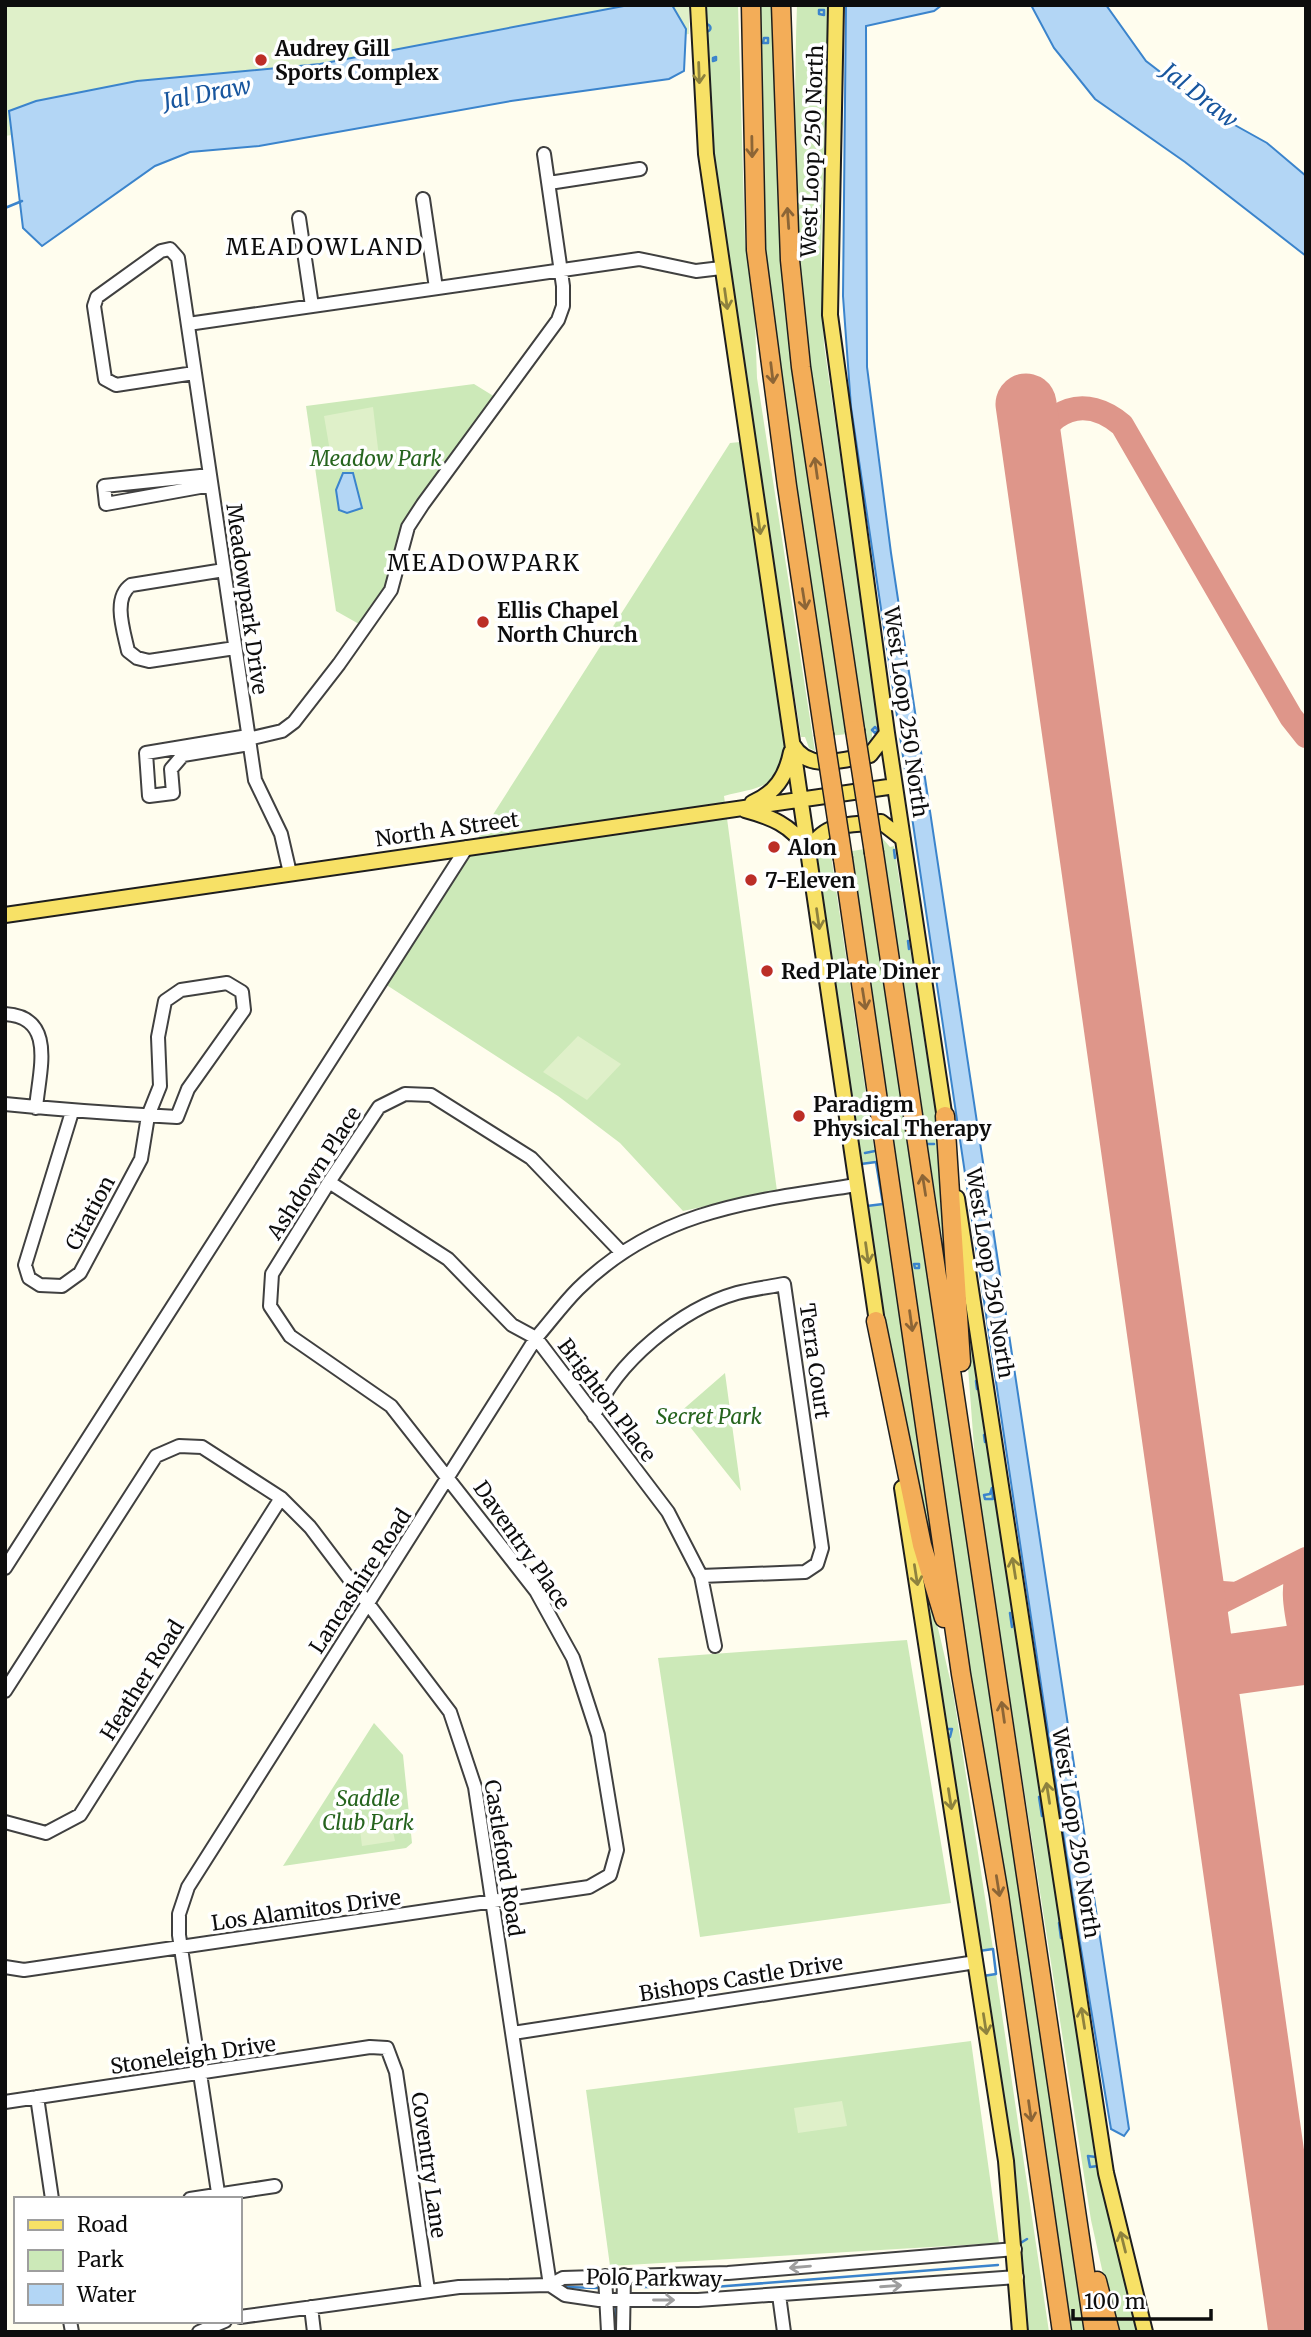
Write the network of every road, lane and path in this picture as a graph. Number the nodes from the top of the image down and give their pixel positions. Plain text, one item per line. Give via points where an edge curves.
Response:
1 (698, 5) edge
2 (751, 5) edge
3 (781, 5) edge
4 (789, 5) edge
5 (836, 5) edge
6 (782, 85) junction
7 (544, 154) dead end
8 (640, 169) dead end
9 (549, 183) junction
10 (423, 199) dead end
11 (299, 218) dead end
12 (721, 268) junction
13 (561, 269) junction
14 (436, 288) junction
15 (312, 306) junction
16 (188, 324) junction
17 (194, 373) junction
18 (210, 480) junction
19 (165, 486) dead end
20 (224, 570) junction
21 (235, 648) junction
22 (887, 733) junction
23 (248, 740) junction
24 (792, 744) junction
25 (181, 751) dead end
26 (895, 786) junction
27 (800, 799) junction
28 (740, 808) junction
29 (903, 839) junction
30 (467, 847) junction
31 (808, 852) junction
32 (290, 873) junction
33 (5, 915) edge
34 (5, 1014) edge
35 (5, 1104) edge
36 (36, 1108) junction
37 (72, 1112) junction
38 (148, 1116) junction
39 (945, 1116) junction
40 (329, 1182) junction
41 (857, 1185) junction
42 (622, 1253) junction
43 (271, 1309) joint
44 (876, 1321) junction
45 (536, 1338) junction
46 (594, 1416) junction
47 (450, 1477) junction
48 (971, 1495) junction
49 (281, 1498) junction
50 (5, 1569) edge
51 (701, 1576) junction
52 (369, 1603) junction
53 (715, 1646) dead end
54 (961, 1674) junction
55 (5, 1691) edge
56 (5, 1822) edge
57 (610, 1875) joint
58 (493, 1902) junction
59 (181, 1947) junction
60 (975, 1962) junction
61 (5, 1967) edge
62 (513, 2033) junction
63 (387, 2048) joint
64 (200, 2074) junction
65 (37, 2097) junction
66 (5, 2102) edge
67 (275, 2186) dead end
68 (52, 2197) edge
69 (219, 2197) edge
70 (1077, 2221) junction
71 (1015, 2249) junction
72 (605, 2276) junction
73 (624, 2276) junction
74 (1017, 2277) junction
75 (551, 2285) junction
76 (428, 2290) junction
77 (779, 2295) junction
78 (605, 2300) junction
79 (624, 2300) junction
80 (311, 2307) junction
81 (242, 2317) edge
82 (220, 2323) edge
83 (199, 2332) edge
84 (314, 2332) edge
85 (608, 2332) edge
86 (623, 2332) edge
87 (784, 2332) edge
88 (1020, 2332) edge
89 (1061, 2332) edge
90 (1094, 2332) edge
91 (1110, 2332) edge
92 (1145, 2332) edge

1 -> 12 main road via 706,154
2 -> 54 highway, bridge via 756,250
3 - 6 highway
4 - 6 highway
5 - 22 main road, West Loop 250 North via 830,315
48 -> 6 highway, bridge via 802,366 789,235
7 - 9 street
8 - 9 street
9 - 13 street
10 - 14 street
11 - 15 street
12 - 13 street via 695,271 639,259
12 -> 24 main road
13 - 14 street
13 - 23 street via 564,299 558,320 410,524 390,592 294,722 282,731
14 - 15 street
15 - 16 street
16 - 17 street, Meadowpark Drive
16 - 17 street, Meadowpark Drive via 178,258 170,249 102,291 94,306 108,383
17 - 18 street, Meadowpark Drive
18 - 19 street
18 - 20 street, Meadowpark Drive
20 - 21 street, Meadowpark Drive
20 - 21 street via 131,585 120,602 128,651 140,660
21 - 23 street, Meadowpark Drive
22 - 24 main road via 870,754 816,763 799,756
22 - 26 main road, West Loop 250 North
23 - 25 street
23 - 32 street, Meadowpark Drive via 258,788 281,834
24 - 27 main road
24 - 28 main road via 788,765 772,792
26 - 27 main road, North A Street
26 - 29 main road, West Loop 250 North
27 - 28 main road, North A Street
27 - 31 main road
28 - 30 main road, North A Street
28 - 31 main road via 785,824
29 - 31 main road via 881,822 830,828 817,834
29 - 39 main road, West Loop 250 North
30 - 32 main road, North A Street
30 - 50 street
31 -> 41 main road
32 - 33 main road, North A Street
34 - 36 street via 22,1015 34,1022 41,1040
35 - 36 street
36 - 37 street
37 - 38 street
37 - 38 street, Citation via 26,1265 29,1278 40,1285 62,1286 80,1273 141,1159
38 - 38 street via 160,1086 158,1037 165,1001 181,990 228,983 242,992 244,1010 188,1089 177,1117
39 - 48 highway
92 -> 39 main road, West Loop 250 North via 1106,2173
40 - 42 street, Ashdown Place via 379,1107 405,1094 431,1095 531,1158
40 - 43 street, Ashdown Place via 272,1274
40 - 45 street, Brighton Place via 448,1259 512,1325
41 - 42 street, Lancashire Road via 712,1209 665,1228
41 -> 44 main road
42 - 45 street, Lancashire Road via 579,1289
43 - 47 street, Daventry Place via 290,1336 391,1406
44 - 54 highway via 922,1545
44 -> 60 main road
45 - 46 street, Brighton Place
45 - 47 street, Lancashire Road
46 - 51 street, Brighton Place via 668,1512
46 - 51 street, Terra Court via 622,1370 673,1324 735,1293 784,1284 822,1548 817,1564 805,1572
47 - 52 street, Lancashire Road
47 - 57 street, Daventry Place via 536,1591 573,1658 598,1735 617,1850
70 -> 48 highway
49 - 52 street, Castleford Road via 310,1527
49 - 55 street, Castleford Road via 201,1447 179,1446 156,1456
49 - 56 street, Heather Road via 79,1815 46,1833
51 - 53 street, Brighton Place
52 - 58 street, Castleford Road via 450,1712 477,1792
52 - 59 street, Lancashire Road via 188,1887 179,1914
54 -> 89 highway via 999,1895
57 - 58 street, Los Alamitos Drive via 589,1886
58 - 59 street, Los Alamitos Drive
58 - 62 street, Castleford Road
59 - 61 street, Los Alamitos Drive via 24,1970
59 - 64 street, Lancashire Road
60 - 62 street, Bishops Castle Drive
60 -> 71 main road
62 - 75 street, Castleford Road
63 - 64 street, Stoneleigh Drive
63 - 76 street, Coventry Lane via 396,2071
64 - 65 street, Stoneleigh Drive
64 - 69 street, Lancashire Road
65 - 66 street, Stoneleigh Drive
65 - 68 street
67 - 69 street
70 - 90 highway
70 - 91 highway
71 -> 73 street, Polo Parkway via 728,2273
71 - 74 main road
72 - 73 street, Polo Parkway
72 - 75 street, Polo Parkway via 563,2278
72 - 78 street
73 - 79 street
77 -> 74 street, Polo Parkway
74 - 88 main road
75 - 76 street
75 - 78 street, Polo Parkway via 565,2295
76 - 80 street
79 -> 77 street, Polo Parkway
77 - 87 street
78 - 79 street, Polo Parkway
78 - 85 street
79 - 86 street
80 - 81 street
80 - 84 street
82 - 83 street

